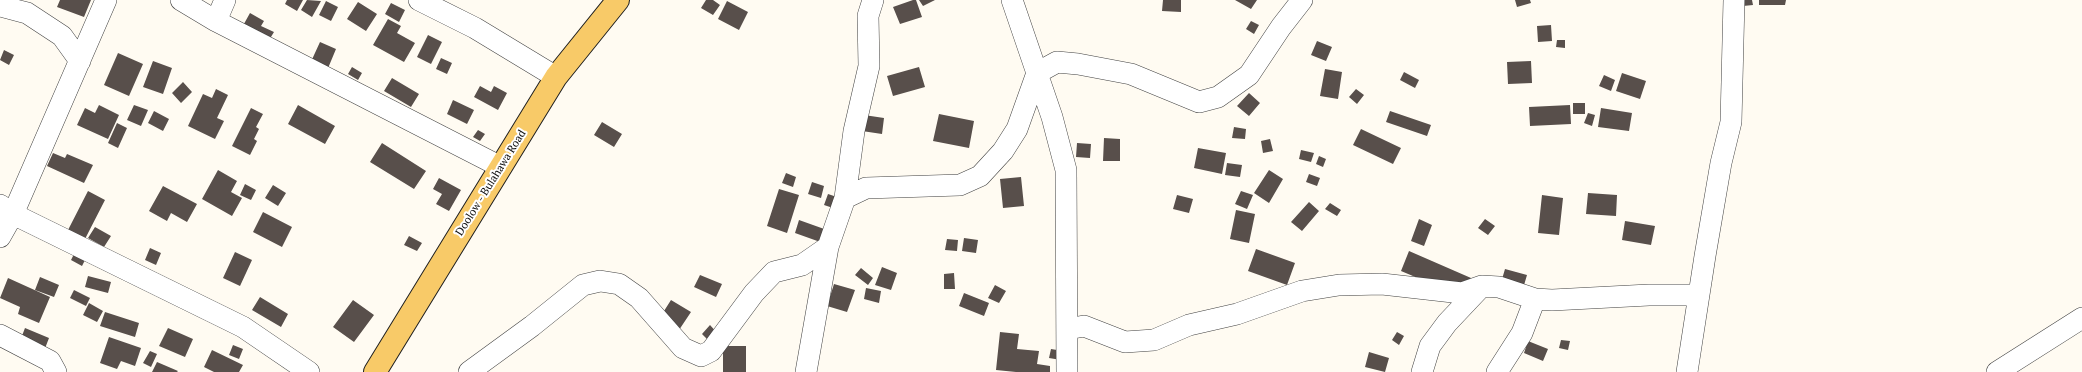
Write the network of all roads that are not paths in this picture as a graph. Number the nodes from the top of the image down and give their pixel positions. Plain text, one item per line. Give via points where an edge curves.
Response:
1 (106, 0) edge
2 (181, 0) edge
3 (225, 0) edge
4 (419, 0) edge
5 (618, 0) edge
6 (873, 0) edge
7 (1012, 0) edge
8 (1302, 0) edge
9 (1734, 0) edge
10 (0, 6) edge
11 (216, 21) junction
12 (80, 61) junction
13 (1037, 72) junction
14 (556, 76) junction
15 (500, 167) junction
16 (845, 198) junction
17 (6, 209) edge
18 (0, 237) edge
19 (828, 247) junction
20 (1482, 286) junction
21 (1699, 295) junction
22 (1535, 299) junction
23 (2082, 318) edge
24 (1068, 329) junction
25 (0, 334) edge
26 (56, 372) edge
27 (309, 372) edge
28 (375, 372) edge
29 (469, 372) edge
30 (806, 372) edge
31 (1067, 372) edge
32 (1422, 372) edge
33 (1497, 372) edge
34 (1687, 372) edge
35 (1997, 372) edge

1 - 12 street
2 - 11 street
3 - 11 street
4 - 14 street via 475,28
5 - 14 main road, Doolow - Bulahawa Road
6 - 16 street via 868,16 869,66 854,131
7 - 13 street
8 - 13 street via 1249,75 1218,97 1199,102 1131,74 1078,64 1057,62
9 - 21 street via 1731,122 1721,163
10 - 12 street via 27,13 62,36
11 - 15 street
12 - 17 street
13 - 16 street via 1017,128 1003,151 980,176 960,185 866,188
13 - 24 street via 1066,170
14 - 15 main road, Doolow - Bulahawa Road
15 - 28 main road, Doolow - Bulahawa Road
16 - 19 street
17 - 18 street
17 - 27 street via 243,327
19 - 29 street via 802,266 774,272 754,293 711,351 701,356 683,348 639,298 619,284 600,281 584,285
19 - 30 street
20 - 22 street via 1499,287
20 - 24 street via 1462,293 1382,284 1339,285 1302,291 1237,314 1189,325 1154,340 1125,342 1084,326
20 - 32 street via 1447,323 1430,346
21 - 22 street
21 - 34 street
22 - 33 street via 1522,333
23 - 35 street
24 - 31 street
25 - 26 street via 50,361

